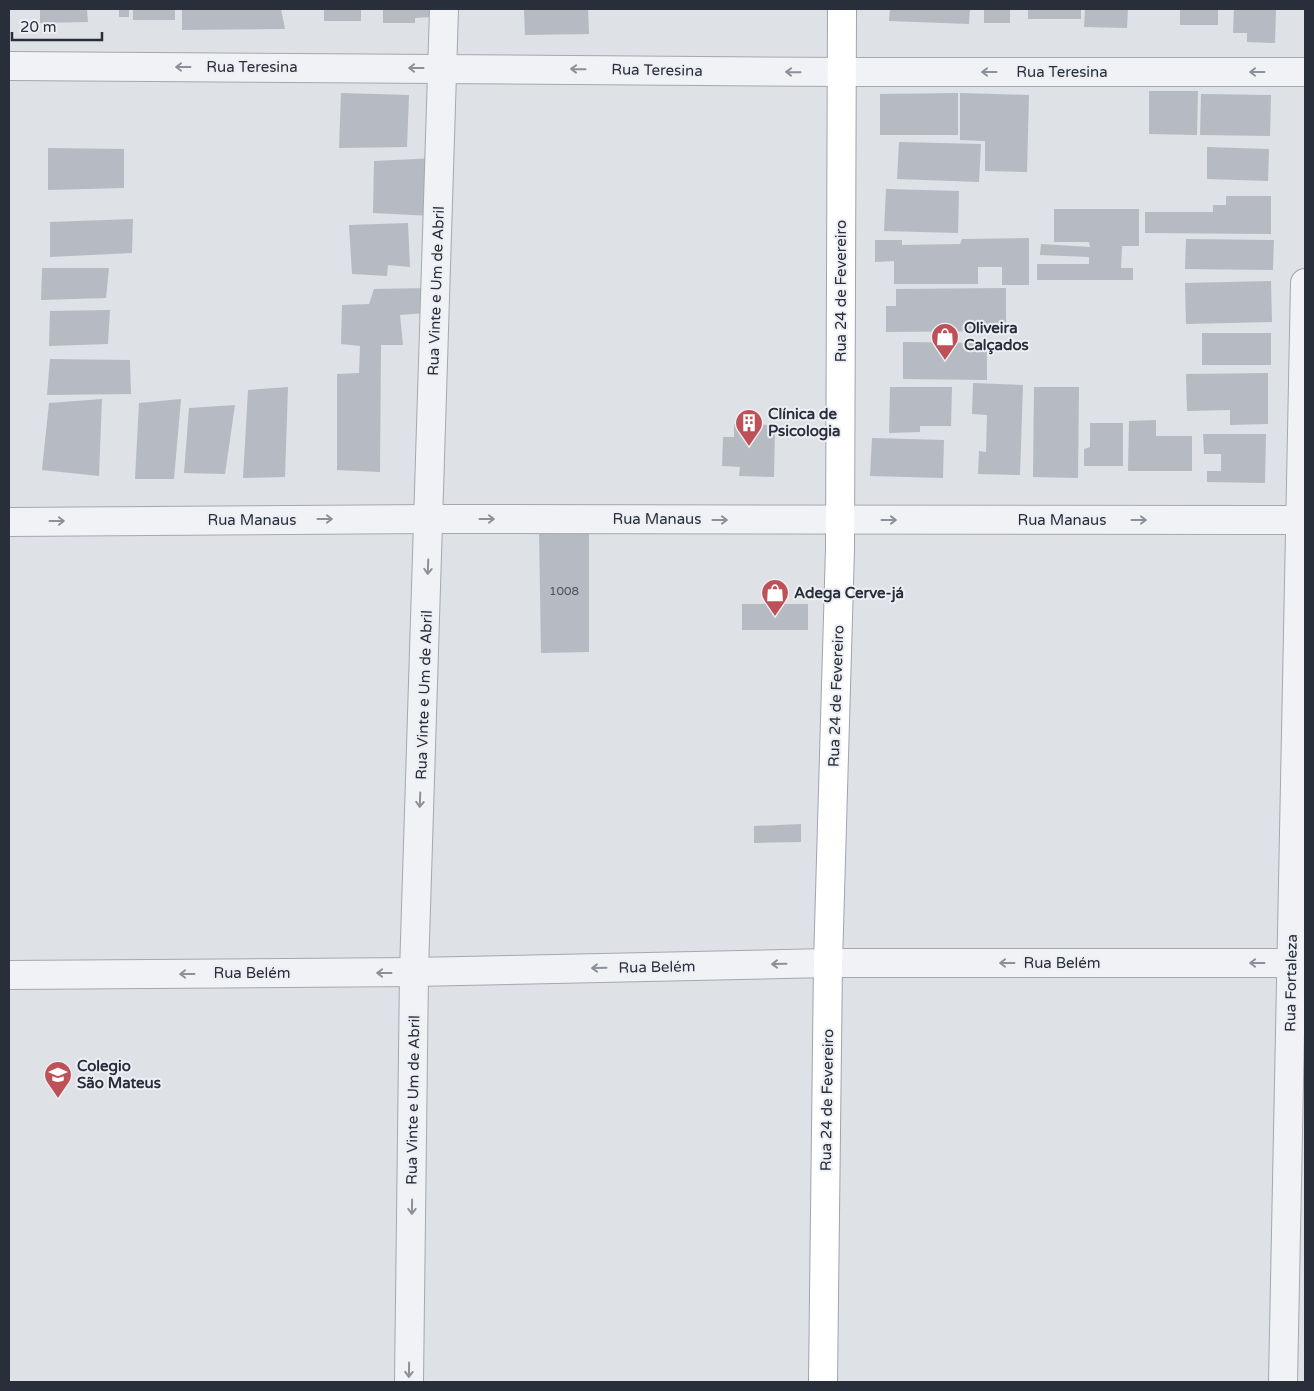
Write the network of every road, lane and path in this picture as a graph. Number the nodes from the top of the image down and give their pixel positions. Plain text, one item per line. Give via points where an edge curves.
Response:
1 (444, 9) edge
2 (842, 9) edge
3 (9, 66) edge
4 (443, 68) junction
5 (842, 72) junction
6 (1305, 72) edge
7 (1305, 283) edge
8 (429, 519) junction
9 (840, 520) junction
10 (1303, 520) edge
11 (9, 522) edge
12 (828, 963) junction
13 (1298, 963) edge
14 (414, 972) junction
15 (9, 975) edge
16 (409, 1382) edge
17 (823, 1382) edge
18 (1282, 1382) edge

1 - 4 street, Rua Vinte e Um de Abril
2 - 5 main road, Rua 24 de Fevereiro
4 -> 3 street, Rua Teresina
5 -> 4 street, Rua Teresina
4 - 8 street, Rua Vinte e Um de Abril
6 -> 5 street, Rua Teresina
5 - 9 main road, Rua 24 de Fevereiro
7 - 10 street, Rua Fortaleza
8 -> 9 street, Rua Manaus
11 -> 8 street, Rua Manaus
8 -> 14 street, Rua Vinte e Um de Abril
9 -> 10 street, Rua Manaus
9 - 12 main road, Rua 24 de Fevereiro
10 - 13 street, Rua Fortaleza
13 -> 12 street, Rua Belém
12 -> 14 street, Rua Belém
12 - 17 main road, Rua 24 de Fevereiro
13 - 18 street, Rua Fortaleza
14 -> 15 street, Rua Belém
14 -> 16 street, Rua Vinte e Um de Abril

